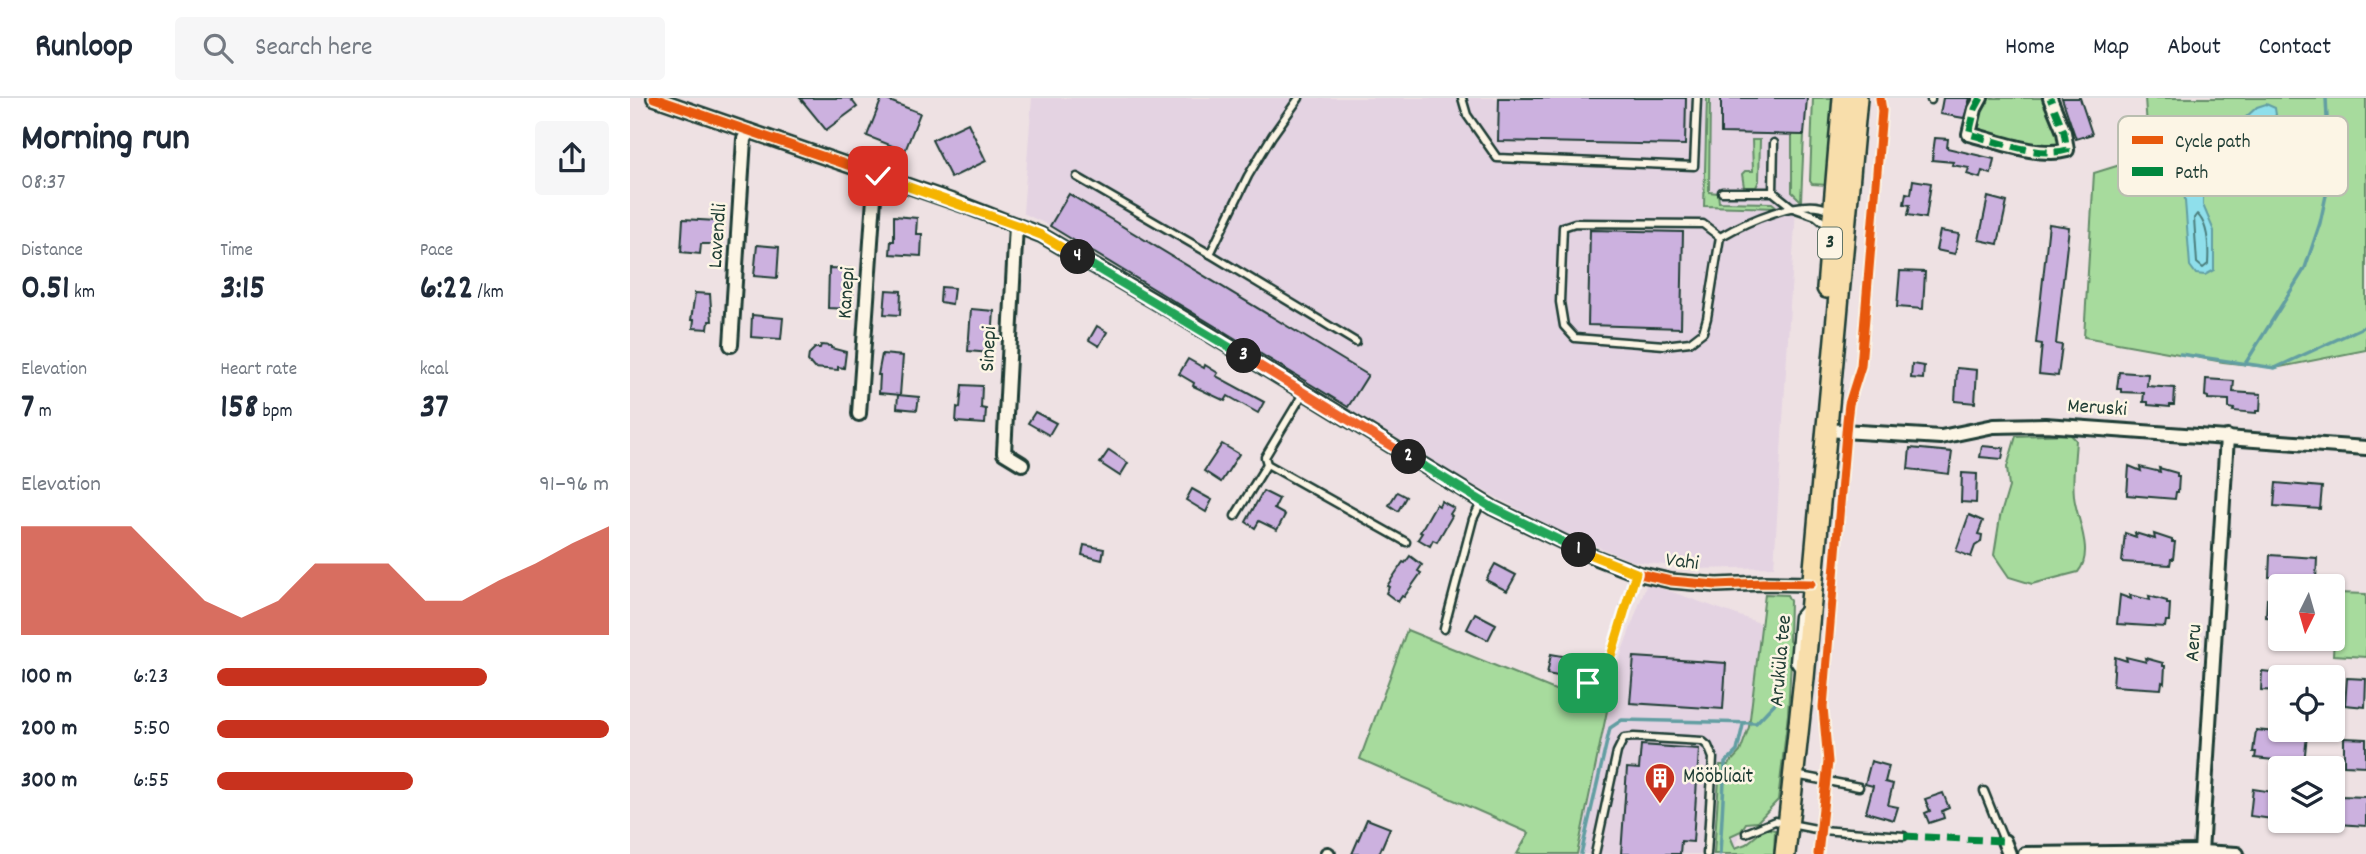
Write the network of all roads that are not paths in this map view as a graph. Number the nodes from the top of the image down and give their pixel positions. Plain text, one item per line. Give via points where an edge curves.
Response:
1 (654, 98) edge
2 (1299, 98) edge
3 (1462, 98) edge
4 (1697, 98) edge
5 (1843, 98) edge
6 (1857, 98) edge
7 (1981, 98) edge
8 (2050, 98) edge
9 (748, 131) junction
10 (1774, 143) dead end
11 (878, 176) junction
12 (1077, 177) dead end
13 (1722, 192) dead end
14 (1773, 192) junction
15 (1834, 202) junction
16 (1793, 208) junction
17 (1810, 213) junction
18 (1016, 225) junction
19 (1831, 235) junction
20 (1720, 237) junction
21 (1210, 254) junction
22 (1356, 342) dead end
23 (731, 345) dead end
24 (1829, 387) junction
25 (1304, 392) junction
26 (859, 414) dead end
27 (1826, 430) junction
28 (2227, 437) junction
29 (2366, 448) edge
30 (1022, 464) dead end
31 (1267, 464) junction
32 (1482, 501) junction
33 (1236, 516) dead end
34 (1406, 542) dead end
35 (1636, 573) junction
36 (1810, 593) junction
37 (1444, 629) dead end
38 (1573, 680) dead end
39 (1793, 775) junction
40 (1859, 787) dead end
41 (1984, 791) dead end
42 (1788, 822) junction
43 (1746, 833) dead end
44 (1904, 836) dead end
45 (2004, 841) joint
46 (2201, 852) junction
47 (1595, 854) edge
48 (1707, 854) edge
49 (1785, 854) edge
50 (2009, 854) edge
51 (2025, 854) edge
52 (2237, 854) edge

1 - 9 street, Vahi
2 - 21 lane via 1248,176
3 - 4 lane via 1466,115 1497,158 1695,166
5 - 15 highway, Aruküla tee / 3
6 - 15 highway, Aruküla tee / 3
7 - 8 street via 1969,134 2056,153 2067,150
9 - 11 street, Vahi
9 - 23 street, Lavendli
10 - 14 lane
11 - 18 street, Vahi
11 - 26 street, Kanepi
12 - 21 lane
13 - 14 lane
14 - 16 lane
15 - 16 lane
15 - 17 lane
15 - 19 highway, Aruküla tee / 3
15 - 24 highway, Aruküla tee / 3 via 1843,260
16 - 17 lane
16 - 20 lane via 1743,224
17 - 19 lane via 1824,221
18 - 25 street, Vahi via 1041,235
18 - 30 street, Sinepi via 1004,453
19 - 24 highway, Aruküla tee / 3
20 - 20 lane via 1707,318 1703,332 1690,342 1664,345 1575,338 1564,326 1560,302 1563,227 1575,223 1703,224
21 - 22 lane
24 - 27 highway, Aruküla tee / 3
25 - 31 lane via 1265,457
25 - 32 street, Vahi
27 - 28 street, Meruski via 1941,437 1994,426 2045,425
27 - 36 highway, Aruküla tee / 3
28 - 29 street, Meruski
28 - 46 street, Aeru
31 - 33 lane
31 - 34 lane
32 - 35 street, Vahi
32 - 37 lane via 1473,519
35 - 36 street, Vahi via 1717,585 1763,583
35 - 38 lane via 1602,686
36 - 39 highway, Aruküla tee / 3
39 - 40 lane
39 - 42 highway, Aruküla tee / 3
41 - 45 lane
42 - 43 lane via 1774,821
42 - 44 lane via 1821,830
42 - 49 highway, Aruküla tee / 3
45 - 50 street
46 - 51 street
46 - 52 street
47 - 48 lane via 1617,752 1624,738 1634,737 1702,741 1708,746 1713,758

